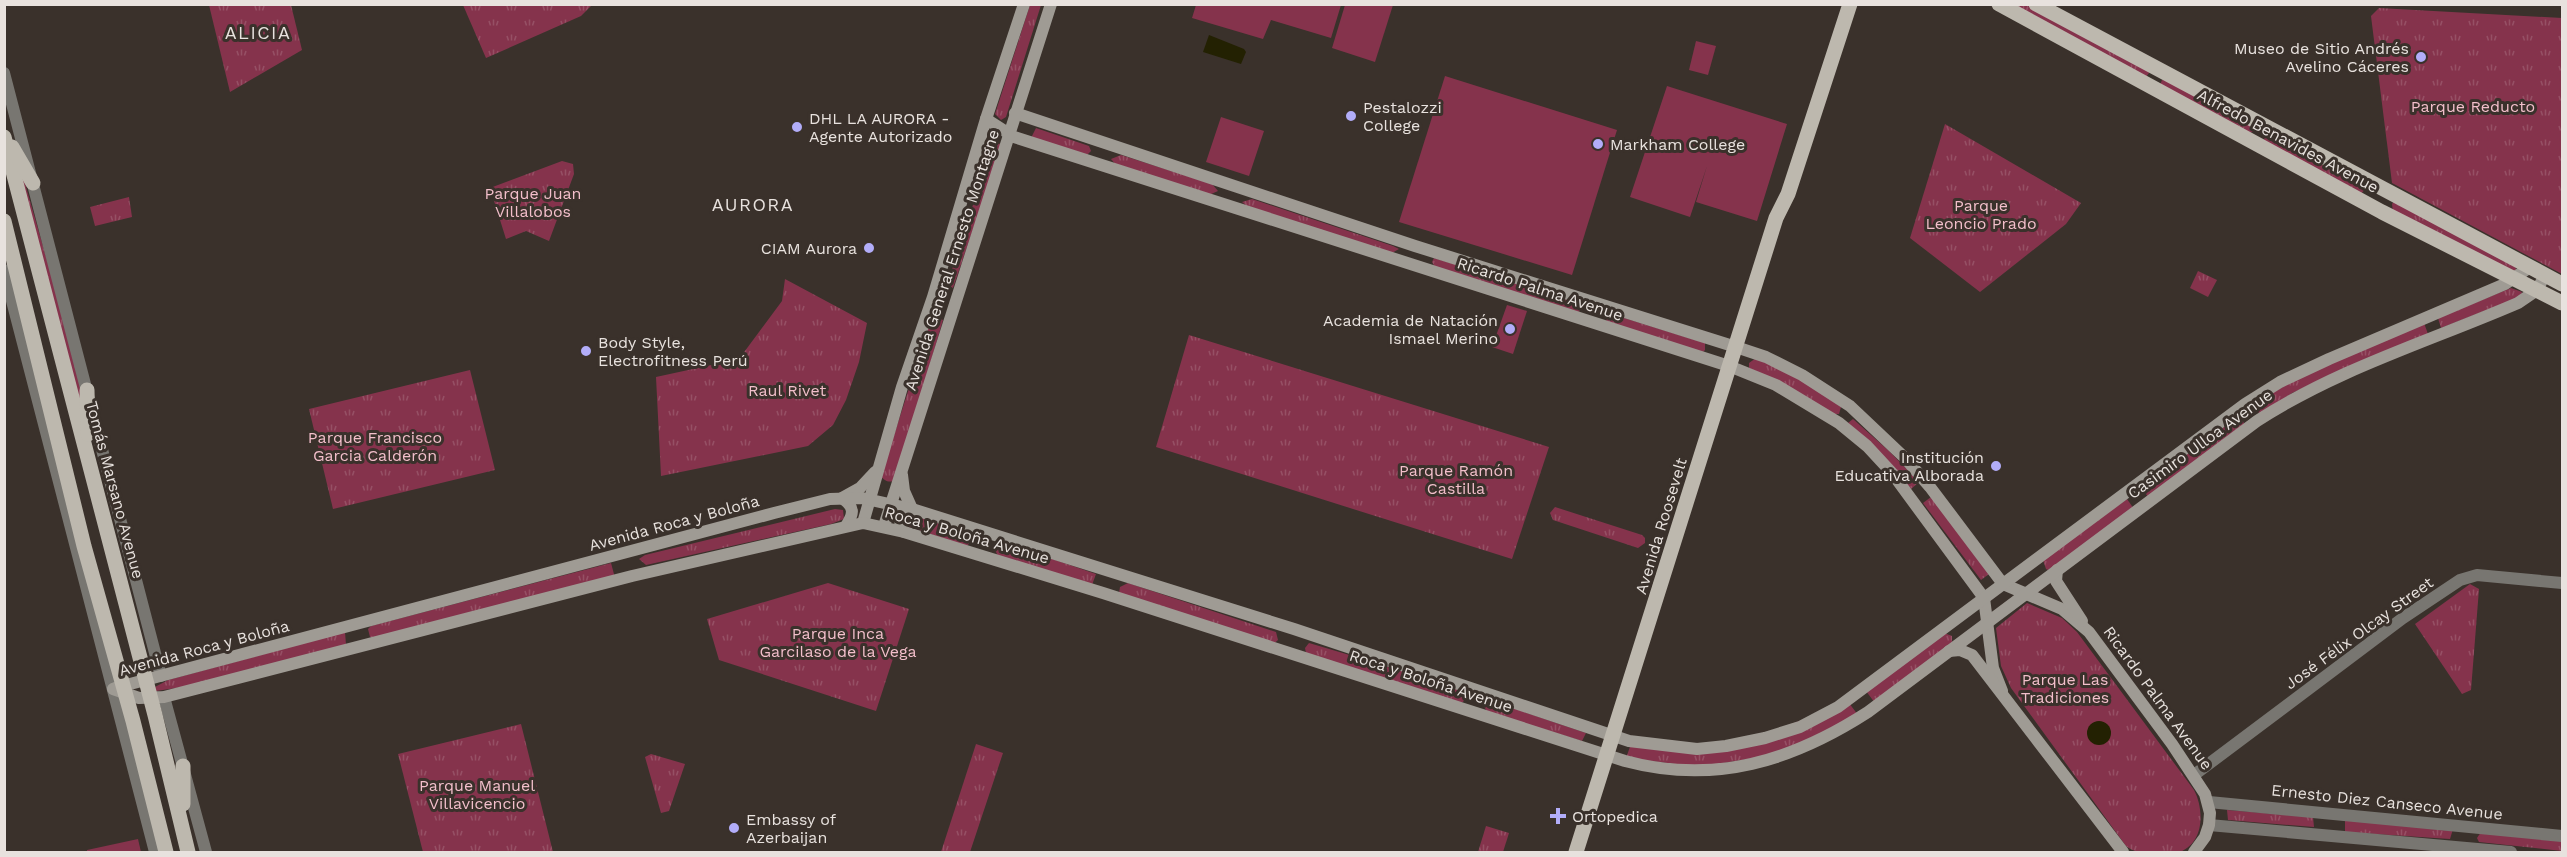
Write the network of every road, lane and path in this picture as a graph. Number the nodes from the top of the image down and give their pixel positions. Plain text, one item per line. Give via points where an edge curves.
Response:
1 (1024, 4) edge
2 (1051, 4) edge
3 (1841, 4) edge
4 (1850, 4) edge
5 (1999, 4) edge
6 (2036, 4) edge
7 (4, 73) edge
8 (1015, 113) junction
9 (986, 119) junction
10 (1009, 135) junction
11 (4, 136) edge
12 (33, 183) junction
13 (1779, 210) junction
14 (4, 221) edge
15 (2530, 267) junction
16 (4, 270) edge
17 (2545, 275) junction
18 (2515, 279) junction
19 (2562, 284) edge
20 (2537, 290) junction
21 (2562, 303) edge
22 (1736, 346) junction
23 (1729, 366) junction
24 (87, 390) junction
25 (88, 458) junction
26 (876, 473) junction
27 (900, 479) junction
28 (842, 498) junction
29 (869, 498) junction
30 (891, 504) junction
31 (912, 509) junction
32 (863, 523) junction
33 (846, 526) junction
34 (884, 526) junction
35 (904, 532) junction
36 (2042, 555) junction
37 (2055, 572) junction
38 (2562, 583) edge
39 (2003, 584) junction
40 (2027, 593) junction
41 (1984, 598) junction
42 (1986, 624) junction
43 (1941, 630) junction
44 (2089, 632) junction
45 (1952, 649) junction
46 (153, 678) junction
47 (120, 690) junction
48 (2002, 691) junction
49 (158, 698) junction
50 (1613, 735) junction
51 (1607, 756) junction
52 (183, 766) junction
53 (2194, 775) junction
54 (2209, 802) junction
55 (2209, 825) junction
56 (184, 834) junction
57 (2562, 836) edge
58 (155, 852) edge
59 (166, 852) edge
60 (188, 852) edge
61 (206, 852) edge
62 (1576, 852) edge
63 (2123, 852) edge
64 (2197, 852) edge
65 (2511, 852) edge

1 - 9 main road, Avenida General Ernesto Montagne
2 - 8 main road, Avenida General Ernesto Montagne
3 - 13 main road via 1779,194
4 - 13 main road via 1788,194
5 - 18 main road, Alfredo Benavides Avenue via 2382,212
6 - 15 main road, Alfredo Benavides Avenue
7 - 12 street, Tomás Marsano Avenue
8 - 10 main road, Avenida General Ernesto Montagne
8 - 22 main road, Ricardo Palma Avenue via 1415,246
9 - 10 main road, Ricardo Palma Avenue
9 - 26 main road, Avenida General Ernesto Montagne
10 - 23 main road, Ricardo Palma Avenue
10 - 27 main road, Avenida General Ernesto Montagne
11 - 12 main road
11 - 25 main road, Tomás Marsano Avenue
12 - 24 street, Tomás Marsano Avenue
13 - 22 main road, Avenida Roosevelt
14 - 47 main road
15 - 17 main road, Alfredo Benavides Avenue
15 - 18 main road, Casimiro Ulloa Avenue
16 - 47 street
17 - 19 main road, Alfredo Benavides Avenue
17 - 20 main road, Casimiro Ulloa Avenue
18 - 20 main road, Alfredo Benavides Avenue
18 - 36 main road, Casimiro Ulloa Avenue via 2280,382
20 - 21 main road, Alfredo Benavides Avenue
20 - 37 main road, Casimiro Ulloa Avenue via 2514,305 2289,400
22 - 23 main road, Avenida Roosevelt
22 - 39 main road, Ricardo Palma Avenue via 1803,375 1850,406 1924,479
23 - 41 main road, Ricardo Palma Avenue via 1776,385 1839,423 1868,446
23 - 50 main road, Avenida Roosevelt
24 - 25 main road
24 - 46 street, Tomás Marsano Avenue
25 - 46 main road, Tomás Marsano Avenue
26 - 27 main road via 881,487
26 - 28 main road
26 - 29 main road, Avenida General Ernesto Montagne
27 - 30 main road, Avenida General Ernesto Montagne
27 - 31 main road
28 - 29 main road, Avenida Roca y Boloña
28 - 33 main road via 853,513
28 - 46 main road, Avenida Roca y Boloña
29 - 30 main road, Avenida Roca y Boloña
29 - 32 main road, Avenida General Ernesto Montagne
30 - 31 main road, Roca y Boloña Avenue
30 - 34 main road, Avenida General Ernesto Montagne
31 - 35 main road via 901,516
31 - 50 main road, Roca y Boloña Avenue via 1294,629
32 - 33 main road, Roca y Boloña Avenue
32 - 34 main road, Roca y Boloña Avenue
33 - 49 main road, Avenida Roca y Boloña via 632,576
34 - 35 main road, Roca y Boloña Avenue
35 - 51 main road, Roca y Boloña Avenue
36 - 37 main road via 2042,568
36 - 39 main road, Casimiro Ulloa Avenue
37 - 40 main road, Casimiro Ulloa Avenue
37 - 44 main road via 2056,582
38 - 53 street, José Félix Olcay Street via 2477,575 2460,580 2403,618
39 - 40 main road, Ricardo Palma Avenue
39 - 41 main road, Casimiro Ulloa Avenue
40 - 42 main road, Casimiro Ulloa Avenue
40 - 44 main road, Ricardo Palma Avenue via 2062,609
41 - 42 main road
41 - 43 main road, Roca y Boloña Avenue
42 - 45 main road, Roca y Boloña Avenue
42 - 48 main road
43 - 45 main road via 1954,634 1957,643
43 - 50 main road, Roca y Boloña Avenue via 1838,706 1791,730 1697,749
44 - 53 main road, Ricardo Palma Avenue
45 - 48 main road via 1972,655
45 - 51 main road, Roca y Boloña Avenue via 1841,730 1785,756 1696,771 1648,767
46 - 47 main road, Avenida Roca y Boloña
46 - 49 main road, Tomás Marsano Avenue
47 - 49 main road, Avenida Roca y Boloña
47 - 58 street
47 - 59 main road
48 - 63 main road
49 - 52 street, Tomás Marsano Avenue
49 - 56 main road, Tomás Marsano Avenue
50 - 51 main road, Avenida Roosevelt
51 - 62 main road, Avenida Roosevelt
52 - 56 main road
52 - 61 street, Tomás Marsano Avenue
53 - 54 main road, Ricardo Palma Avenue
54 - 55 main road, Ricardo Palma Avenue
54 - 57 street, Ernesto Diez Canseco Avenue
55 - 64 main road, Ricardo Palma Avenue
55 - 65 street
56 - 60 main road, Tomás Marsano Avenue

